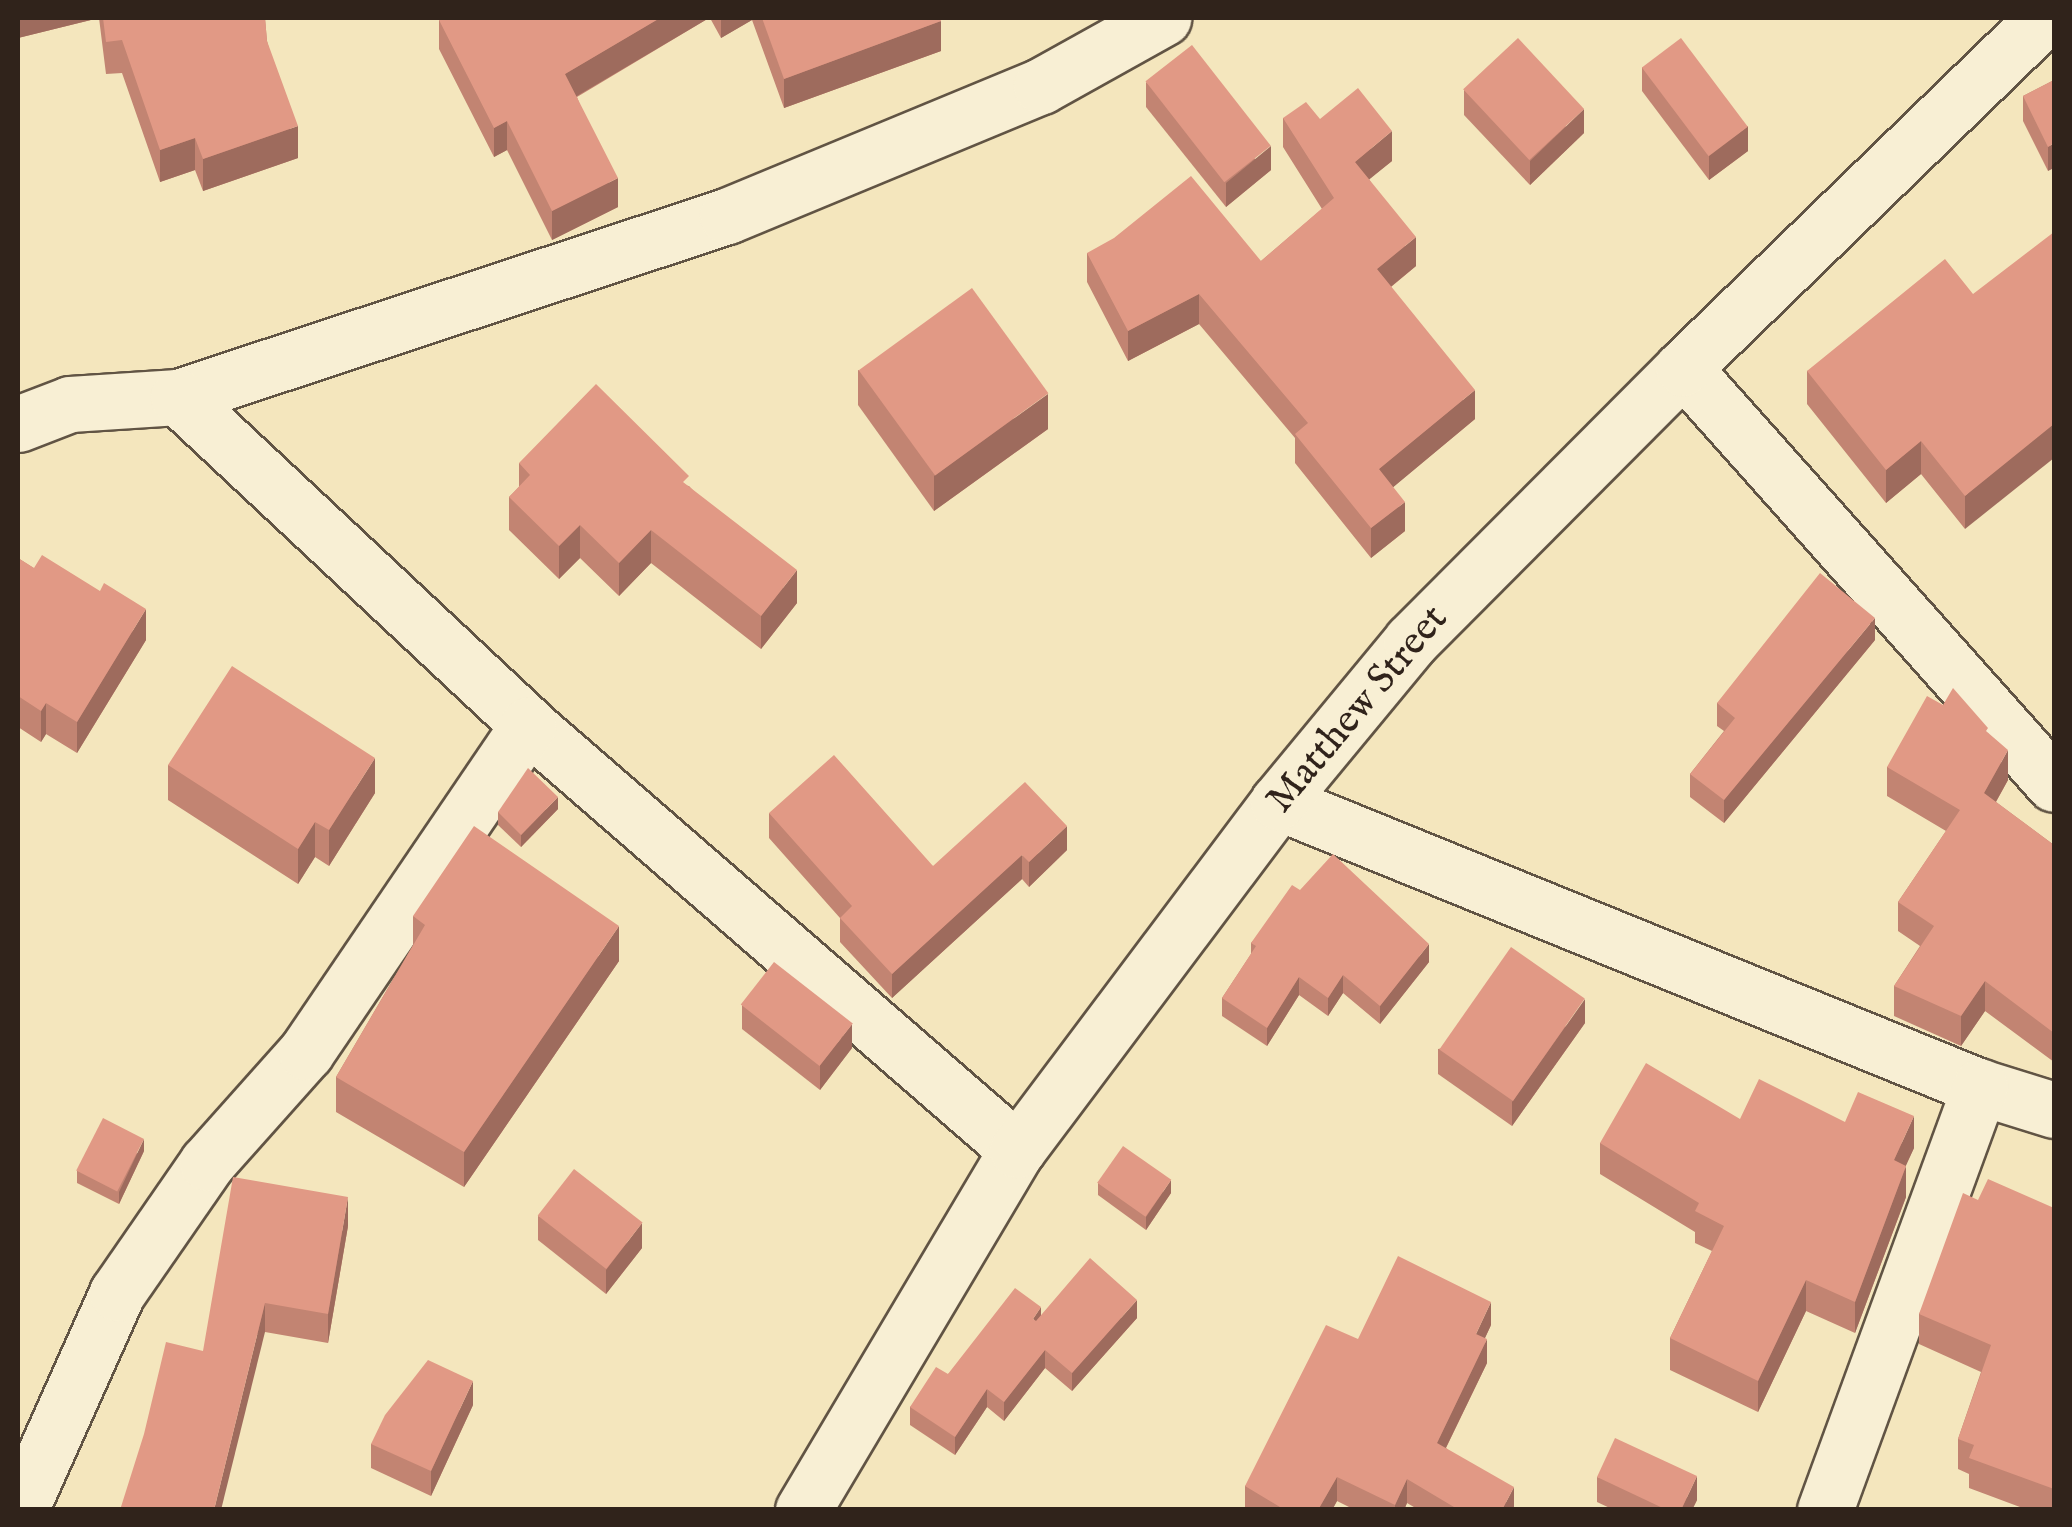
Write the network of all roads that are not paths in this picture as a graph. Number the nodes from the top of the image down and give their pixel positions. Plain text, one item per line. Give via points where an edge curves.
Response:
1 (1163, 18) edge
2 (2044, 18) edge
3 (1683, 368) junction
4 (178, 396) junction
5 (18, 424) edge
6 (528, 725) junction
7 (2054, 784) edge
8 (1278, 802) junction
9 (1980, 1087) junction
10 (2054, 1110) edge
11 (1016, 1150) junction
12 (20, 1510) edge
13 (803, 1510) edge
14 (1824, 1510) edge

1 - 4 street via 1041,86 727,216
2 - 3 street, Matthew Street
3 - 7 street
3 - 8 street, Matthew Street via 1411,640
4 - 5 street via 70,404
4 - 6 street
6 - 11 street
6 - 12 street via 306,1052 208,1163 117,1293
8 - 9 street
8 - 11 street, Matthew Street
9 - 10 street
9 - 14 street
11 - 13 street, Matthew Street

